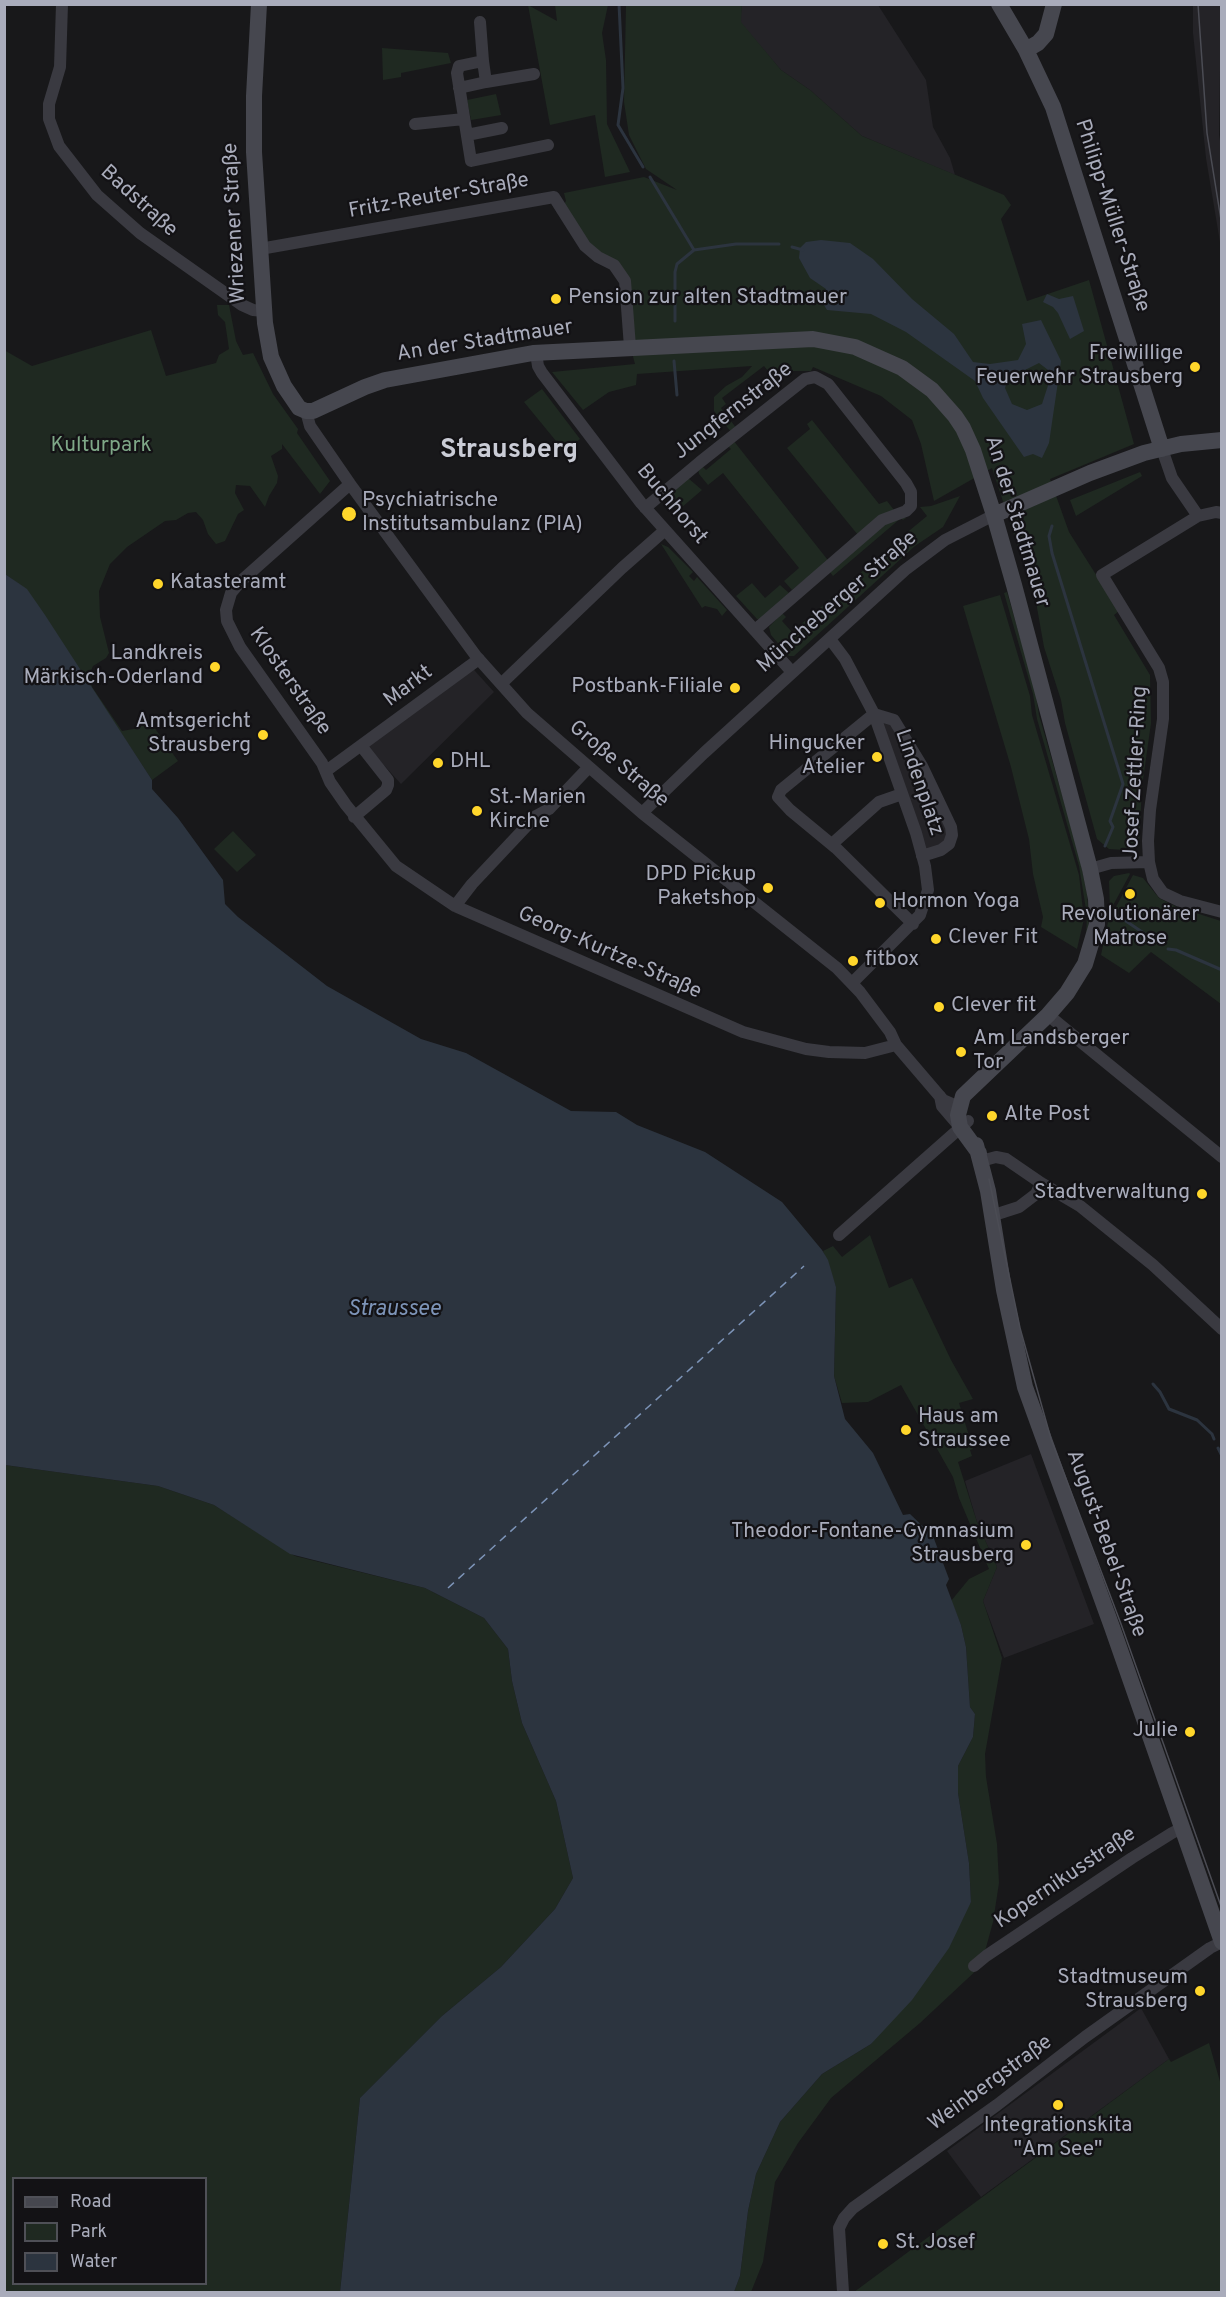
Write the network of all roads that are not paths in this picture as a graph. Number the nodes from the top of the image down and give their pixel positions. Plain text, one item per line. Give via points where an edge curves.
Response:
1 (62, 4) edge
2 (259, 4) edge
3 (999, 4) edge
4 (1054, 4) edge
5 (480, 22) dead end
6 (1026, 50) junction
7 (483, 61) junction
8 (534, 74) dead end
9 (486, 82) junction
10 (459, 88) junction
11 (464, 119) junction
12 (415, 124) dead end
13 (502, 128) dead end
14 (466, 135) junction
15 (548, 145) dead end
16 (260, 249) junction
17 (264, 311) junction
18 (630, 347) junction
19 (536, 353) junction
20 (308, 418) junction
21 (1221, 440) edge
22 (1162, 449) junction
23 (350, 484) junction
24 (645, 508) junction
25 (1221, 513) edge
26 (994, 515) junction
27 (1198, 516) junction
28 (664, 531) junction
29 (755, 630) junction
30 (830, 639) junction
31 (479, 659) junction
32 (792, 672) junction
33 (501, 684) junction
34 (874, 714) junction
35 (362, 747) junction
36 (589, 768) junction
37 (326, 771) junction
38 (902, 794) junction
39 (346, 805) joint
40 (642, 813) junction
41 (354, 817) junction
42 (832, 844) junction
43 (922, 856) junction
44 (1149, 862) junction
45 (1090, 870) junction
46 (455, 906) junction
47 (1221, 912) edge
48 (913, 924) junction
49 (852, 983) junction
50 (1048, 1015) junction
51 (896, 1045) junction
52 (940, 1096) junction
53 (962, 1118) junction
54 (980, 1157) junction
55 (1221, 1157) edge
56 (1041, 1183) junction
57 (991, 1216) junction
58 (839, 1235) dead end
59 (1221, 1329) edge
60 (1182, 1828) junction
61 (1221, 1942) edge
62 (974, 1966) dead end
63 (843, 2292) edge

1 - 17 street, Badstraße via 60,67 49,104 49,119 59,146 97,195 140,233 242,305
2 - 16 street, Wriezener Straße via 254,152
3 - 6 street, Philipp-Müller-Straße
4 - 6 street via 1046,34
5 - 7 street
6 - 22 street, Philipp-Müller-Straße via 1053,107
7 - 9 street
7 - 10 street via 459,66
8 - 9 street
9 - 10 street
10 - 11 street
11 - 12 street
11 - 14 street
13 - 14 street
14 - 15 street via 471,161
16 - 17 street, Wriezener Straße
16 - 18 street, Fritz-Reuter-Straße via 554,197 585,246 614,265 625,281
17 - 20 street, Wriezener Straße via 270,357 284,386
18 - 19 street, An der Stadtmauer
18 - 26 street, An der Stadtmauer via 813,339 855,347 876,356 915,376 955,416 973,450
19 - 20 street, An der Stadtmauer via 385,380 313,411
19 - 24 street, Buchhorst via 542,373
20 - 23 street, Große Straße
21 - 22 street, Müncheberger Straße
22 - 26 street, Müncheberger Straße via 1090,473
22 - 27 street via 1172,478
23 - 31 street, Große Straße
23 - 37 street, Klosterstraße via 250,571 231,593 226,610 230,630 240,647
24 - 28 street, Buchhorst
24 - 29 street, Jungfernstraße via 805,380 823,379 906,483 911,506 882,520
25 - 27 street, Josef-Zettler-Ring
26 - 30 street, Müncheberger Straße via 927,552
26 - 45 street, An der Stadtmauer
27 - 44 street, Josef-Zettler-Ring via 1102,575 1163,682 1163,719 1150,810
28 - 29 street, Buchhorst
28 - 33 street
29 - 32 street, Buchhorst
30 - 32 street, Müncheberger Straße
30 - 34 street, Lindenplatz
31 - 33 street, Große Straße
31 - 35 street, Markt
32 - 40 street, Müncheberger Straße
33 - 36 street, Große Straße
34 - 38 street, Lindenplatz
34 - 42 street via 781,790 778,797
34 - 43 street, Lindenplatz via 898,724 949,822 949,844
35 - 37 street, Markt
35 - 41 street via 388,785
36 - 40 street, Große Straße
36 - 46 street via 549,809 536,816
37 - 39 street, Klosterstraße
38 - 42 street via 879,802
38 - 43 street, Lindenplatz
39 - 41 street, Georg-Kurtze-Straße
40 - 49 street, Große Straße
41 - 46 street, Georg-Kurtze-Straße via 396,866
42 - 48 street
43 - 48 street via 928,890 925,906
44 - 45 street via 1111,863
44 - 47 street, Josef-Zettler-Ring via 1153,879 1164,893
45 - 50 street, An der Stadtmauer via 1097,924 1085,964
46 - 51 street, Georg-Kurtze-Straße via 743,1032 806,1050 829,1052 866,1053
48 - 49 street
49 - 51 street, Große Straße
50 - 53 street, An der Stadtmauer via 966,1092
50 - 55 street
51 - 52 street, Große Straße
52 - 53 street, Große Straße
52 - 53 street, Große Straße via 942,1106
53 - 54 street, August-Bebel-Straße
53 - 58 street
54 - 56 street via 1006,1159
54 - 57 street, August-Bebel-Straße
56 - 57 street via 1036,1194 1019,1207
56 - 59 street via 1086,1210
57 - 60 street, August-Bebel-Straße via 1025,1386
60 - 61 street, August-Bebel-Straße
60 - 62 street, Kopernikusstraße
61 - 63 street, Weinbergstraße via 853,2208 839,2228

